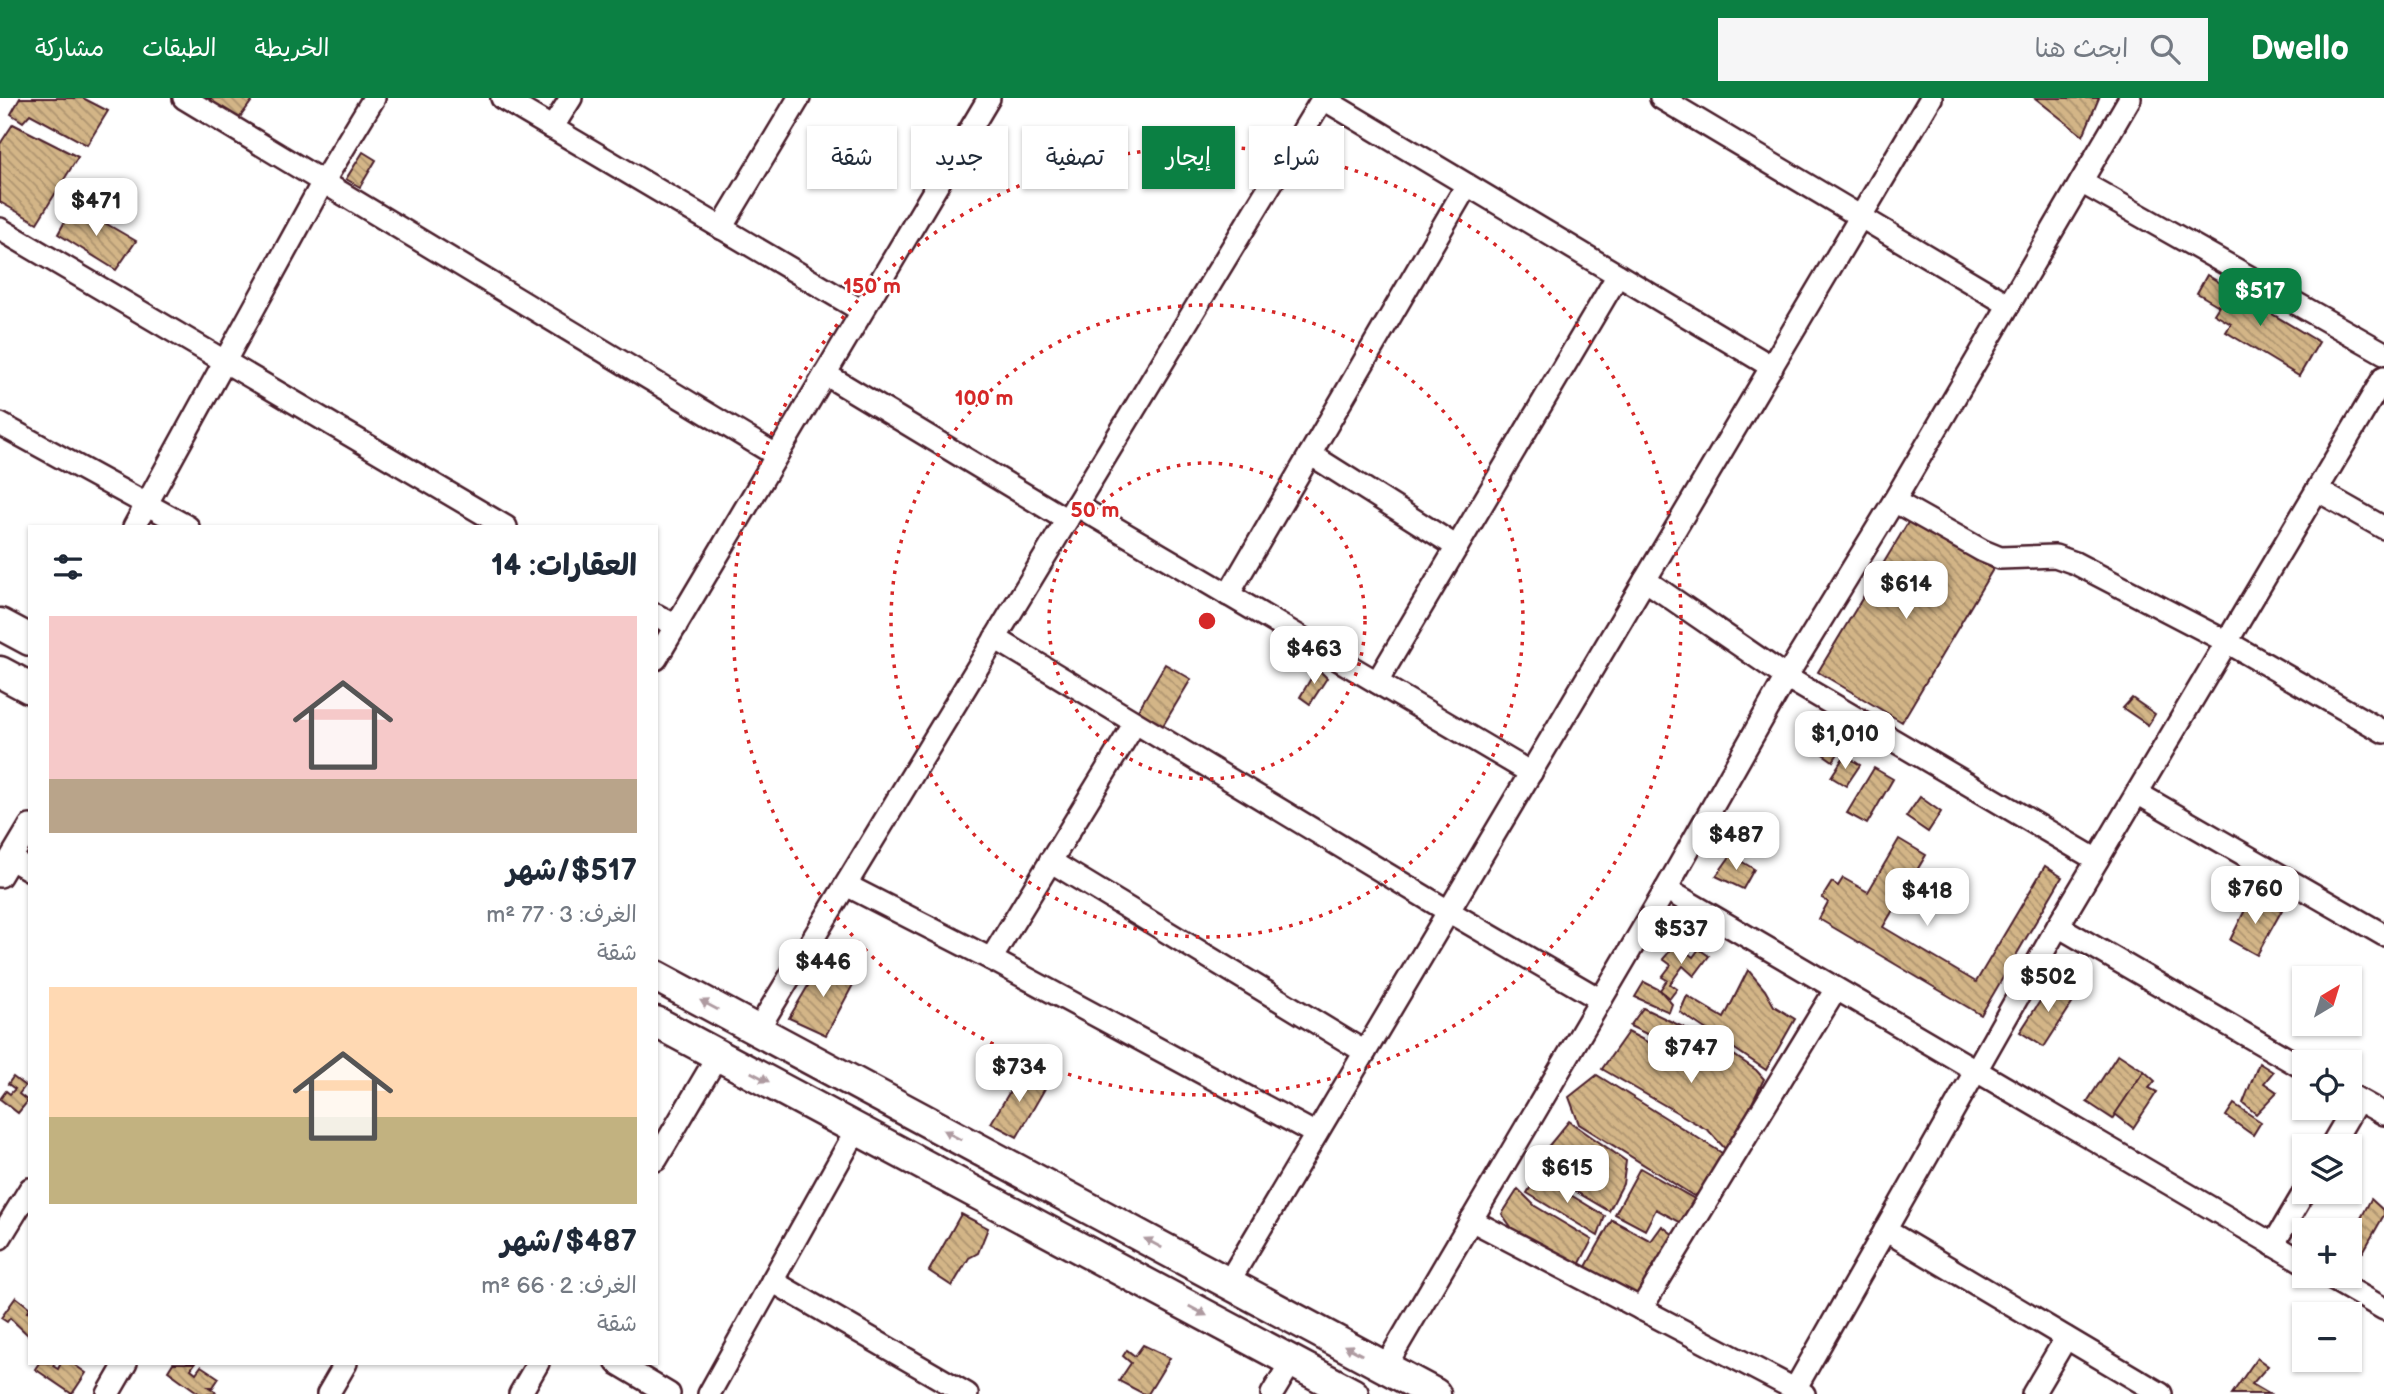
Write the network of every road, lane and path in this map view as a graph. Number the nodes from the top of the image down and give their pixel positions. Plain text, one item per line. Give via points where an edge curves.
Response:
1 (184, 98) edge
2 (374, 98) edge
3 (502, 98) edge
4 (570, 98) edge
5 (799, 98) edge
6 (989, 98) edge
7 (1323, 98) edge
8 (1661, 98) edge
9 (1931, 98) edge
10 (2130, 98) edge
11 (552, 128) junction
12 (323, 182) junction
13 (2081, 182) junction
14 (1467, 185) junction
15 (1861, 217) junction
16 (721, 228) junction
17 (0, 229) edge
18 (1618, 275) junction
19 (2009, 305) junction
20 (862, 311) junction
21 (2384, 353) edge
22 (225, 361) junction
23 (1772, 367) junction
24 (825, 374) junction
25 (2384, 377) edge
26 (0, 424) edge
27 (1310, 454) junction
28 (776, 455) junction
29 (2317, 490) junction
30 (1894, 501) junction
31 (146, 504) junction
32 (1072, 512) junction
33 (135, 525) edge
34 (184, 525) edge
35 (503, 525) edge
36 (2384, 528) edge
37 (1457, 547) junction
38 (1645, 580) junction
39 (1228, 595) junction
40 (658, 616) edge
41 (0, 624) edge
42 (676, 626) junction
43 (995, 638) junction
44 (28, 639) edge
45 (2227, 642) junction
46 (658, 656) edge
47 (0, 672) edge
48 (1786, 677) junction
49 (1377, 682) junction
50 (28, 687) edge
51 (1135, 723) junction
52 (2384, 732) edge
53 (1531, 773) junction
54 (2137, 793) junction
55 (28, 829) edge
56 (2097, 860) junction
57 (1049, 861) junction
58 (5, 868) edge
59 (28, 870) edge
60 (846, 885) junction
61 (1666, 889) junction
62 (1448, 911) junction
63 (2058, 926) junction
64 (2384, 935) edge
65 (991, 959) junction
66 (658, 977) edge
67 (1836, 989) junction
68 (1601, 1000) junction
69 (658, 1023) edge
70 (757, 1031) junction
71 (1365, 1052) junction
72 (718, 1055) junction
73 (2292, 1061) edge
74 (1975, 1070) junction
75 (2362, 1102) edge
76 (2384, 1114) edge
77 (857, 1129) junction
78 (1316, 1134) junction
79 (658, 1157) edge
80 (998, 1160) junction
81 (28, 1192) edge
82 (979, 1194) junction
83 (1079, 1203) junction
84 (2297, 1204) edge
85 (1471, 1220) junction
86 (1885, 1230) junction
87 (1058, 1236) junction
88 (0, 1238) edge
89 (2273, 1245) junction
90 (2292, 1256) edge
91 (772, 1281) junction
92 (1228, 1283) junction
93 (2348, 1288) edge
94 (1641, 1309) junction
95 (2384, 1309) edge
96 (2066, 1338) junction
97 (1292, 1361) junction
98 (125, 1365) edge
99 (345, 1365) edge
100 (537, 1365) edge
101 (620, 1365) edge
102 (1385, 1367) junction
103 (1800, 1392) edge
104 (108, 1394) edge
105 (328, 1394) edge
106 (520, 1394) edge
107 (669, 1394) edge
108 (709, 1394) edge
109 (967, 1394) edge
110 (1272, 1394) edge
111 (1353, 1394) edge
112 (1435, 1394) edge
113 (2033, 1394) edge
114 (2161, 1394) edge

1 - 12 street
2 - 12 street
3 - 11 street
4 - 11 street
5 - 16 street
6 - 20 street
7 - 14 street
7 - 32 street
8 - 15 street
9 - 15 street
10 - 13 street
11 - 16 street
12 - 22 street
12 - 28 street
13 - 19 street
13 - 21 street
14 - 18 street
14 - 27 street
15 - 19 street
15 - 23 street
16 - 20 street
17 - 22 street
18 - 23 street
18 - 37 street
19 - 30 street
20 - 24 street
22 - 31 street
22 - 35 street
23 - 38 street
24 - 28 street
24 - 32 street
25 - 29 street
26 - 31 street
27 - 37 street
27 - 39 street
28 - 42 street
29 - 36 street
29 - 45 street
30 - 45 street via 2000,558 2055,556 2075,563
30 - 48 street
31 - 33 street
31 - 34 street
32 - 39 street
32 - 43 street
37 - 49 street
38 - 48 street
38 - 53 street
39 - 49 street
40 - 42 street
41 - 44 street
42 - 46 street
43 - 51 street
43 - 60 street
45 - 52 street
45 - 54 street
47 - 50 street
48 - 56 street
48 - 61 street
49 - 53 street
51 - 57 street
51 - 62 street
53 - 62 street
54 - 56 street
54 - 64 street
55 - 58 street
56 - 63 street
57 - 65 street
57 - 71 street
58 - 59 street
60 - 65 street
60 - 70 street
61 - 67 street
61 - 68 street
62 - 68 street
62 - 71 street
63 - 73 street
63 - 74 street
65 - 78 street
70 -> 66 street
67 - 74 street
67 - 94 street
68 - 85 street
69 - 72 street
80 -> 70 street
71 - 78 street
72 -> 77 street
72 - 79 street
74 - 86 street
74 - 89 street
75 - 76 street
77 - 82 street
77 - 91 street
78 - 92 street
80 - 82 street via 1002,1168 999,1185
80 - 83 street
81 - 88 street
82 - 87 street
83 - 87 street via 1060,1209 1054,1227
92 -> 83 street
84 - 89 street
85 - 94 street
85 - 102 street
86 - 96 street
86 - 103 street
87 -> 97 street
89 - 90 street
91 - 108 street
91 - 109 street
102 -> 92 street
93 - 95 street
94 - 103 street
96 - 113 street
96 - 114 street
97 - 110 street
97 - 111 street
98 - 104 street
99 - 105 street
100 - 106 street
101 - 107 street
102 - 112 street

